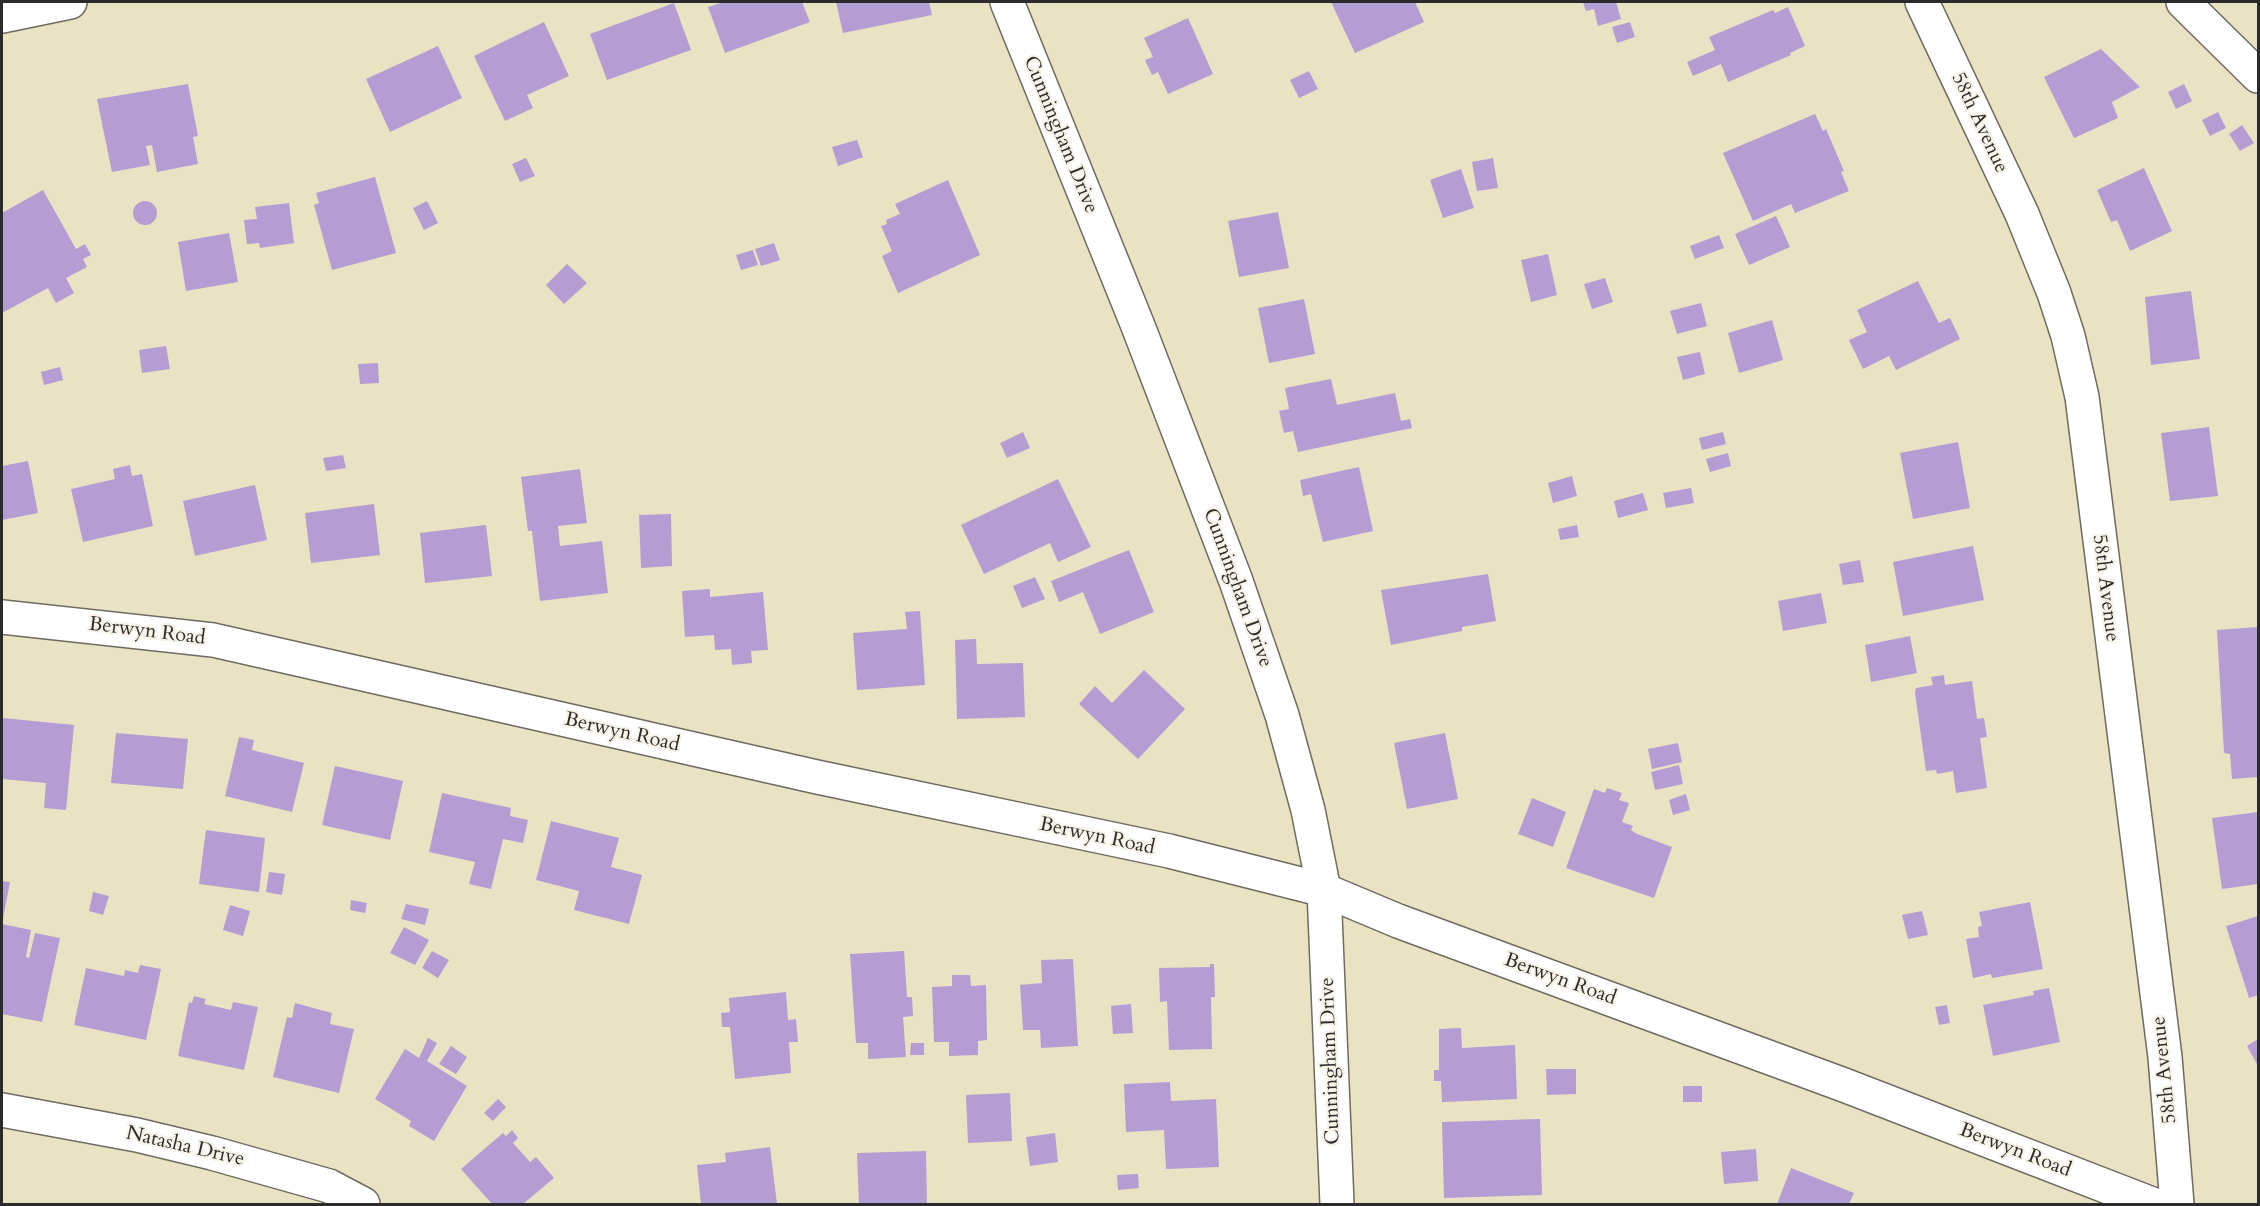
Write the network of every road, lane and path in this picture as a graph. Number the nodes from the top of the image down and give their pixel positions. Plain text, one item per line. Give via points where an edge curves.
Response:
1 (70, 2) edge
2 (1006, 2) edge
3 (1922, 2) edge
4 (2183, 2) edge
5 (2, 16) edge
6 (2259, 76) edge
7 (2, 617) edge
8 (1324, 891) junction
9 (2, 1110) edge
10 (363, 1204) edge
11 (1337, 1204) edge
12 (2152, 1204) edge
13 (2177, 1204) edge

1 - 5 street
2 - 8 street, Cunningham Drive via 1138,326 1236,581 1282,715 1308,810
3 - 13 street, 58th Avenue via 2022,214 2054,293 2082,397 2164,1045
4 - 6 street
7 - 8 street, Berwyn Road via 213,640 828,779 1169,851
8 - 11 street, Cunningham Drive
8 - 12 street, Berwyn Road via 1844,1084
9 - 10 street, Natasha Drive via 212,1153 329,1186

